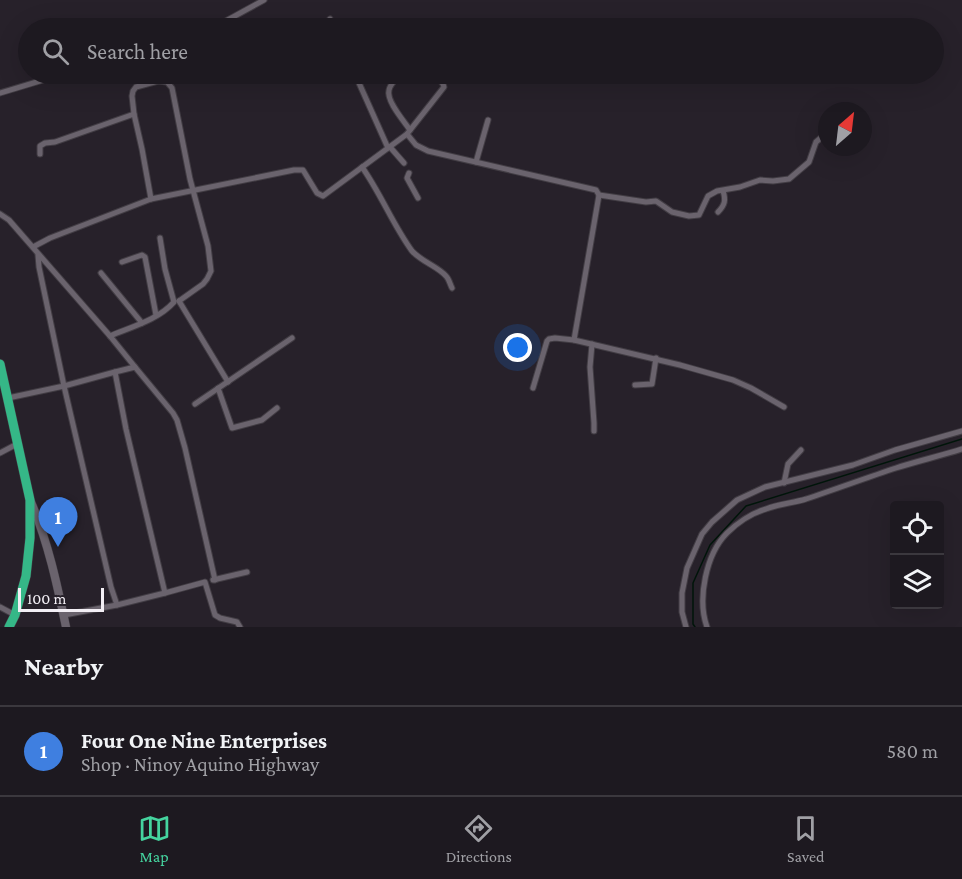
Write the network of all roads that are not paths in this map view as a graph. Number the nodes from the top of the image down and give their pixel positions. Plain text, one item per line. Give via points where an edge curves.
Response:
1 (264, 0) edge
2 (231, 18) edge
3 (30, 84) edge
4 (147, 84) edge
5 (170, 84) edge
6 (360, 84) edge
7 (393, 84) edge
8 (443, 84) edge
9 (0, 93) edge
10 (134, 114) junction
11 (488, 120) dead end
12 (408, 132) junction
13 (818, 140) edge
14 (389, 147) junction
15 (40, 154) dead end
16 (477, 162) junction
17 (404, 164) dead end
18 (362, 167) junction
19 (409, 173) dead end
20 (193, 190) junction
21 (723, 191) junction
22 (598, 195) junction
23 (418, 198) dead end
24 (151, 199) junction
25 (718, 212) dead end
26 (0, 214) edge
27 (160, 238) dead end
28 (33, 248) junction
29 (38, 254) junction
30 (122, 262) dead end
31 (101, 273) dead end
32 (452, 288) dead end
33 (177, 302) junction
34 (156, 315) junction
35 (142, 323) junction
36 (110, 336) junction
37 (292, 338) dead end
38 (574, 340) junction
39 (591, 344) junction
40 (656, 358) junction
41 (0, 364) edge
42 (135, 367) junction
43 (115, 372) junction
44 (2, 380) edge
45 (228, 382) junction
46 (635, 385) dead end
47 (64, 386) junction
48 (218, 388) junction
49 (533, 388) dead end
50 (8, 398) junction
51 (195, 404) dead end
52 (784, 407) dead end
53 (277, 408) dead end
54 (594, 431) dead end
55 (962, 431) edge
56 (17, 444) junction
57 (962, 449) edge
58 (801, 450) dead end
59 (0, 453) edge
60 (784, 483) junction
61 (30, 500) junction
62 (247, 572) dead end
63 (215, 580) junction
64 (205, 582) junction
65 (165, 594) junction
66 (117, 605) junction
67 (0, 607) edge
68 (15, 615) junction
69 (64, 615) junction
70 (9, 627) edge
71 (66, 627) edge
72 (240, 627) edge
73 (686, 627) edge
74 (707, 627) edge

1 - 2 street
3 - 9 street
4 - 10 street via 133,91
5 - 20 street
6 - 14 street
7 - 12 street via 388,91 391,102
8 - 12 street
10 - 15 street via 42,143
10 - 24 street
11 - 16 street
12 - 14 street
12 - 16 street via 416,145 428,152
13 - 21 street via 809,162 789,179 760,180
14 - 17 street
14 - 18 street
16 - 22 street via 596,190
18 - 20 street via 323,196 300,169
18 - 32 street via 413,252 446,276
19 - 23 street via 407,178
20 - 24 street
20 - 33 street via 211,271 203,284
21 - 22 street via 708,196 699,215 688,216 672,212 656,201
21 - 25 street via 725,203
22 - 38 street
24 - 28 street
26 - 28 street
27 - 33 street via 165,269
28 - 29 street
29 - 36 street
29 - 47 street
30 - 34 street via 145,257
31 - 35 street
33 - 34 street
33 - 45 street
34 - 35 street
35 - 36 street
36 - 42 street
37 - 45 street
38 - 39 street
38 - 49 street via 547,341
39 - 40 street
39 - 54 street
40 - 46 street via 652,384
40 - 52 street via 733,380
41 - 44 highway
42 - 43 street
42 - 63 street via 177,420
43 - 47 street
43 - 65 street
44 - 50 highway
45 - 48 street
47 - 50 street
47 - 66 street
48 - 51 street
48 - 53 street via 232,428 262,420
50 - 56 highway
55 - 60 street
56 - 59 street
56 - 61 highway
57 - 74 street via 746,518 726,534 712,555 703,603
58 - 60 street via 788,464
60 - 73 street via 737,500 702,534 687,568 682,593
61 - 68 highway via 26,576
61 - 69 main road via 48,548
62 - 63 street
63 - 64 street
64 - 65 street
64 - 72 street via 215,615 237,622
65 - 66 street
66 - 69 street
67 - 68 street
68 - 70 highway
69 - 71 main road

